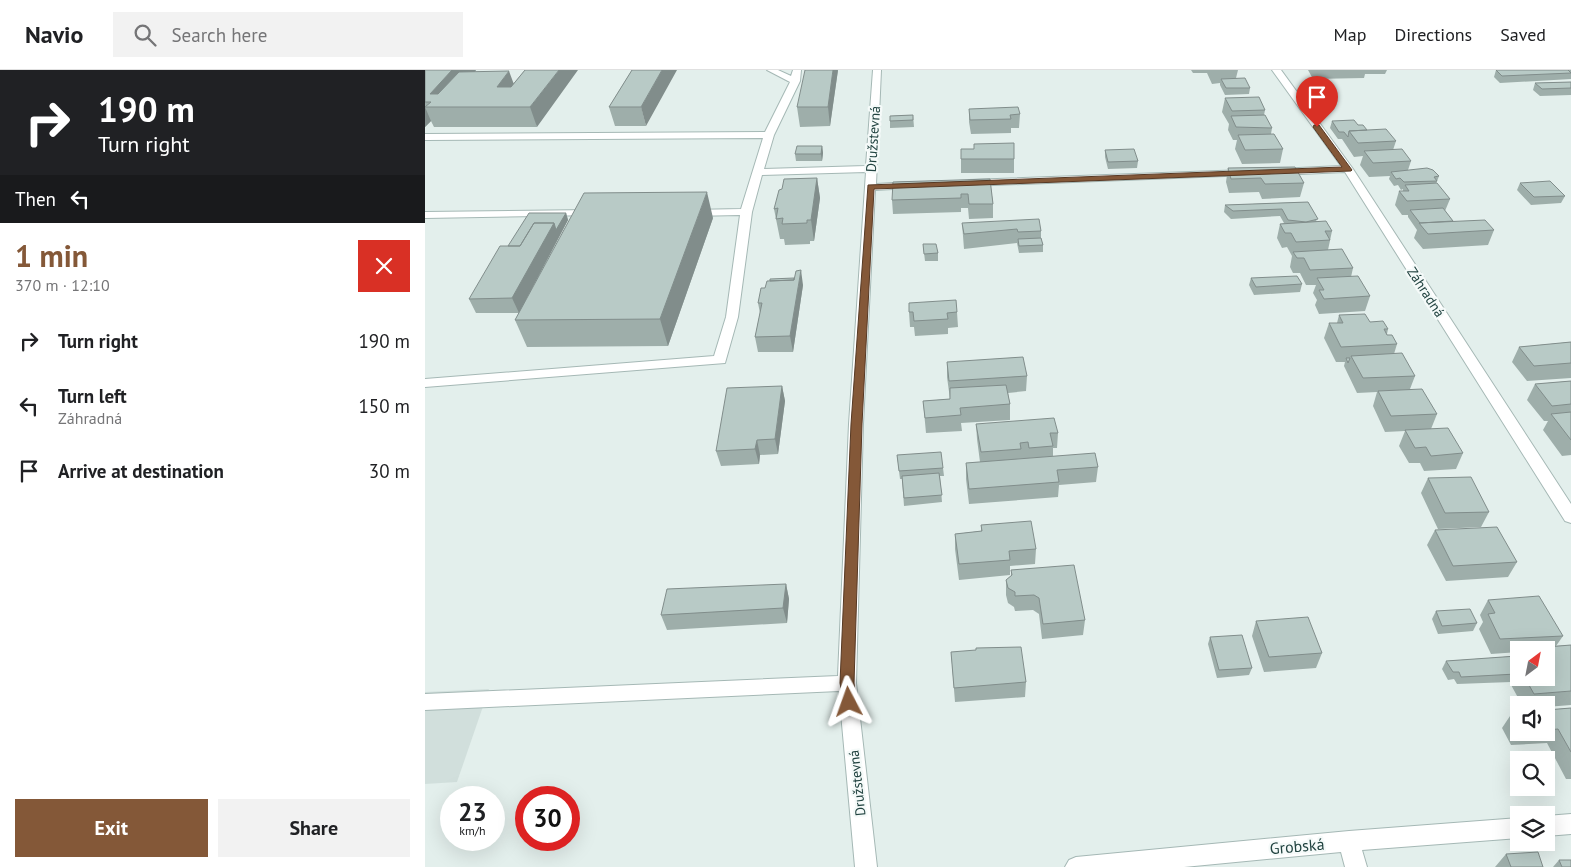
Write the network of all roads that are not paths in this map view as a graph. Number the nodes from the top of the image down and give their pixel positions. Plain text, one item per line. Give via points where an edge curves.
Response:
1 (771, 70) edge
2 (877, 70) edge
3 (1276, 70) edge
4 (796, 76) edge
5 (769, 135) junction
6 (427, 140) edge
7 (871, 169) junction
8 (1348, 170) junction
9 (759, 172) junction
10 (960, 183) edge
11 (920, 185) edge
12 (871, 187) junction
13 (746, 212) junction
14 (610, 213) edge
15 (678, 213) edge
16 (425, 215) edge
17 (425, 383) edge
18 (1571, 517) edge
19 (847, 683) junction
20 (425, 702) edge
21 (1571, 824) edge
22 (1555, 825) edge
23 (1510, 829) edge
24 (1349, 841) junction
25 (866, 867) edge
26 (1076, 867) edge
27 (1356, 867) edge

1 - 4 street
2 - 7 street, Družstevná
3 - 8 street, Záhradná
4 - 5 street
5 - 6 street
5 - 9 street
7 - 9 street
7 - 12 street, Družstevná
8 - 10 street
8 - 18 street, Záhradná
9 - 13 street
11 - 12 street
12 - 19 street, Družstevná via 856,424
13 - 15 street
13 - 17 street via 733,317 721,360
14 - 16 street
19 - 20 street
19 - 25 street, Družstevná
21 - 22 street
23 - 24 street, Grobská
24 - 26 street, Grobská
24 - 27 street

